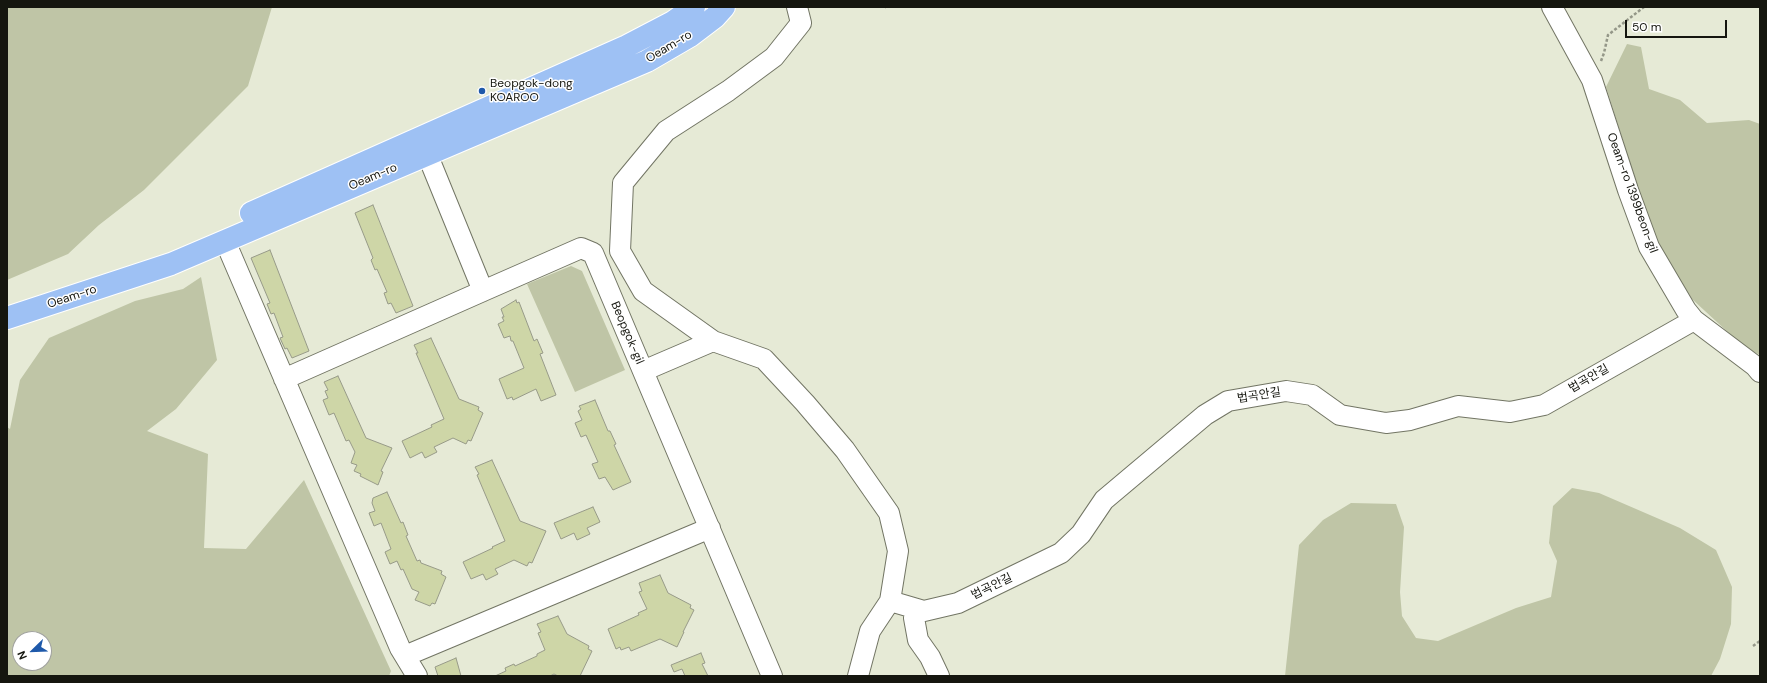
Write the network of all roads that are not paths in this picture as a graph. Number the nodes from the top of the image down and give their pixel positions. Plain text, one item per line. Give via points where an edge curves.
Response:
1 (694, 7) edge
2 (724, 7) edge
3 (797, 7) edge
4 (1552, 7) edge
5 (424, 146) junction
6 (225, 241) junction
7 (483, 291) junction
8 (7, 302) edge
9 (7, 318) edge
10 (1694, 320) junction
11 (713, 341) junction
12 (643, 371) junction
13 (1760, 372) edge
14 (284, 379) junction
15 (710, 528) junction
16 (890, 601) junction
17 (916, 609) junction
18 (405, 656) junction
19 (417, 676) edge
20 (772, 676) edge
21 (858, 676) edge
22 (939, 676) edge

1 - 5 main road, Oeam-ro via 673,22 627,46
2 - 5 main road, Oeam-ro via 690,36 648,61
3 - 11 street via 800,23 774,58 666,131 623,183 620,251 643,291
4 - 10 street, Oeam-ro 1399beon-gil via 1592,80 1649,247
5 - 6 main road, Oeam-ro
5 - 7 street
5 - 8 main road, Oeam-ro via 156,254
6 - 9 main road, Oeam-ro via 171,264
6 - 14 street
7 - 12 street, Beopgok-gil via 581,248 593,253
7 - 14 street, Beopgok-gil
10 - 13 street, Oeam-ro 1399beon-gil
10 - 17 street, 법곡안길 via 1544,405 1510,412 1458,406 1410,420 1386,423 1340,415 1312,395 1286,391 1228,401 1205,415 1104,500 1081,534 1061,553 958,603 924,611
11 - 12 street, Beopgok-gil
11 - 16 street via 764,359 845,450 889,513 898,551
12 - 15 street
14 - 18 street
15 - 18 street
15 - 20 street
16 - 17 street, 법곡안길
16 - 21 street via 870,631
17 - 22 street via 914,618 918,640
18 - 19 street

